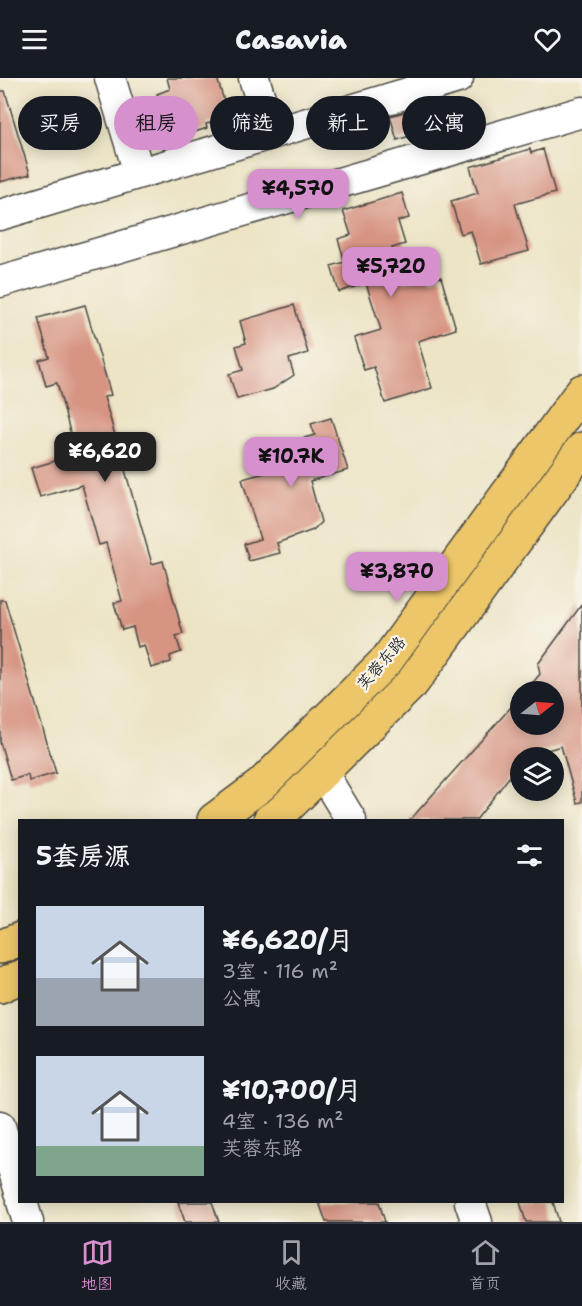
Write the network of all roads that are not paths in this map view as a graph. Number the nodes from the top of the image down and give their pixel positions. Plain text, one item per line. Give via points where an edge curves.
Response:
1 (110, 78) edge
2 (254, 78) edge
3 (452, 79) edge
4 (259, 96) edge
5 (582, 112) edge
6 (294, 127) edge
7 (217, 150) edge
8 (139, 173) junction
9 (0, 215) edge
10 (0, 282) edge
11 (582, 392) edge
12 (582, 449) edge
13 (322, 772) junction
14 (215, 819) edge
15 (271, 819) edge
16 (350, 819) edge
17 (18, 940) edge
18 (0, 947) edge
19 (18, 978) edge
20 (0, 986) edge
21 (0, 1126) edge
22 (18, 1185) edge
23 (22, 1203) edge
24 (470, 1203) edge
25 (28, 1222) edge
26 (477, 1222) edge

1 - 8 street
2 - 4 street
3 - 6 street
5 - 10 street
7 - 8 street
8 - 9 street
11 - 14 main road, 芙蓉东路 via 387,660 261,785
12 - 13 main road, 芙蓉东路 via 413,682
13 - 15 main road, 芙蓉东路
13 - 16 street
17 - 18 main road
19 - 20 main road
21 - 22 street
23 - 25 street
24 - 26 street

